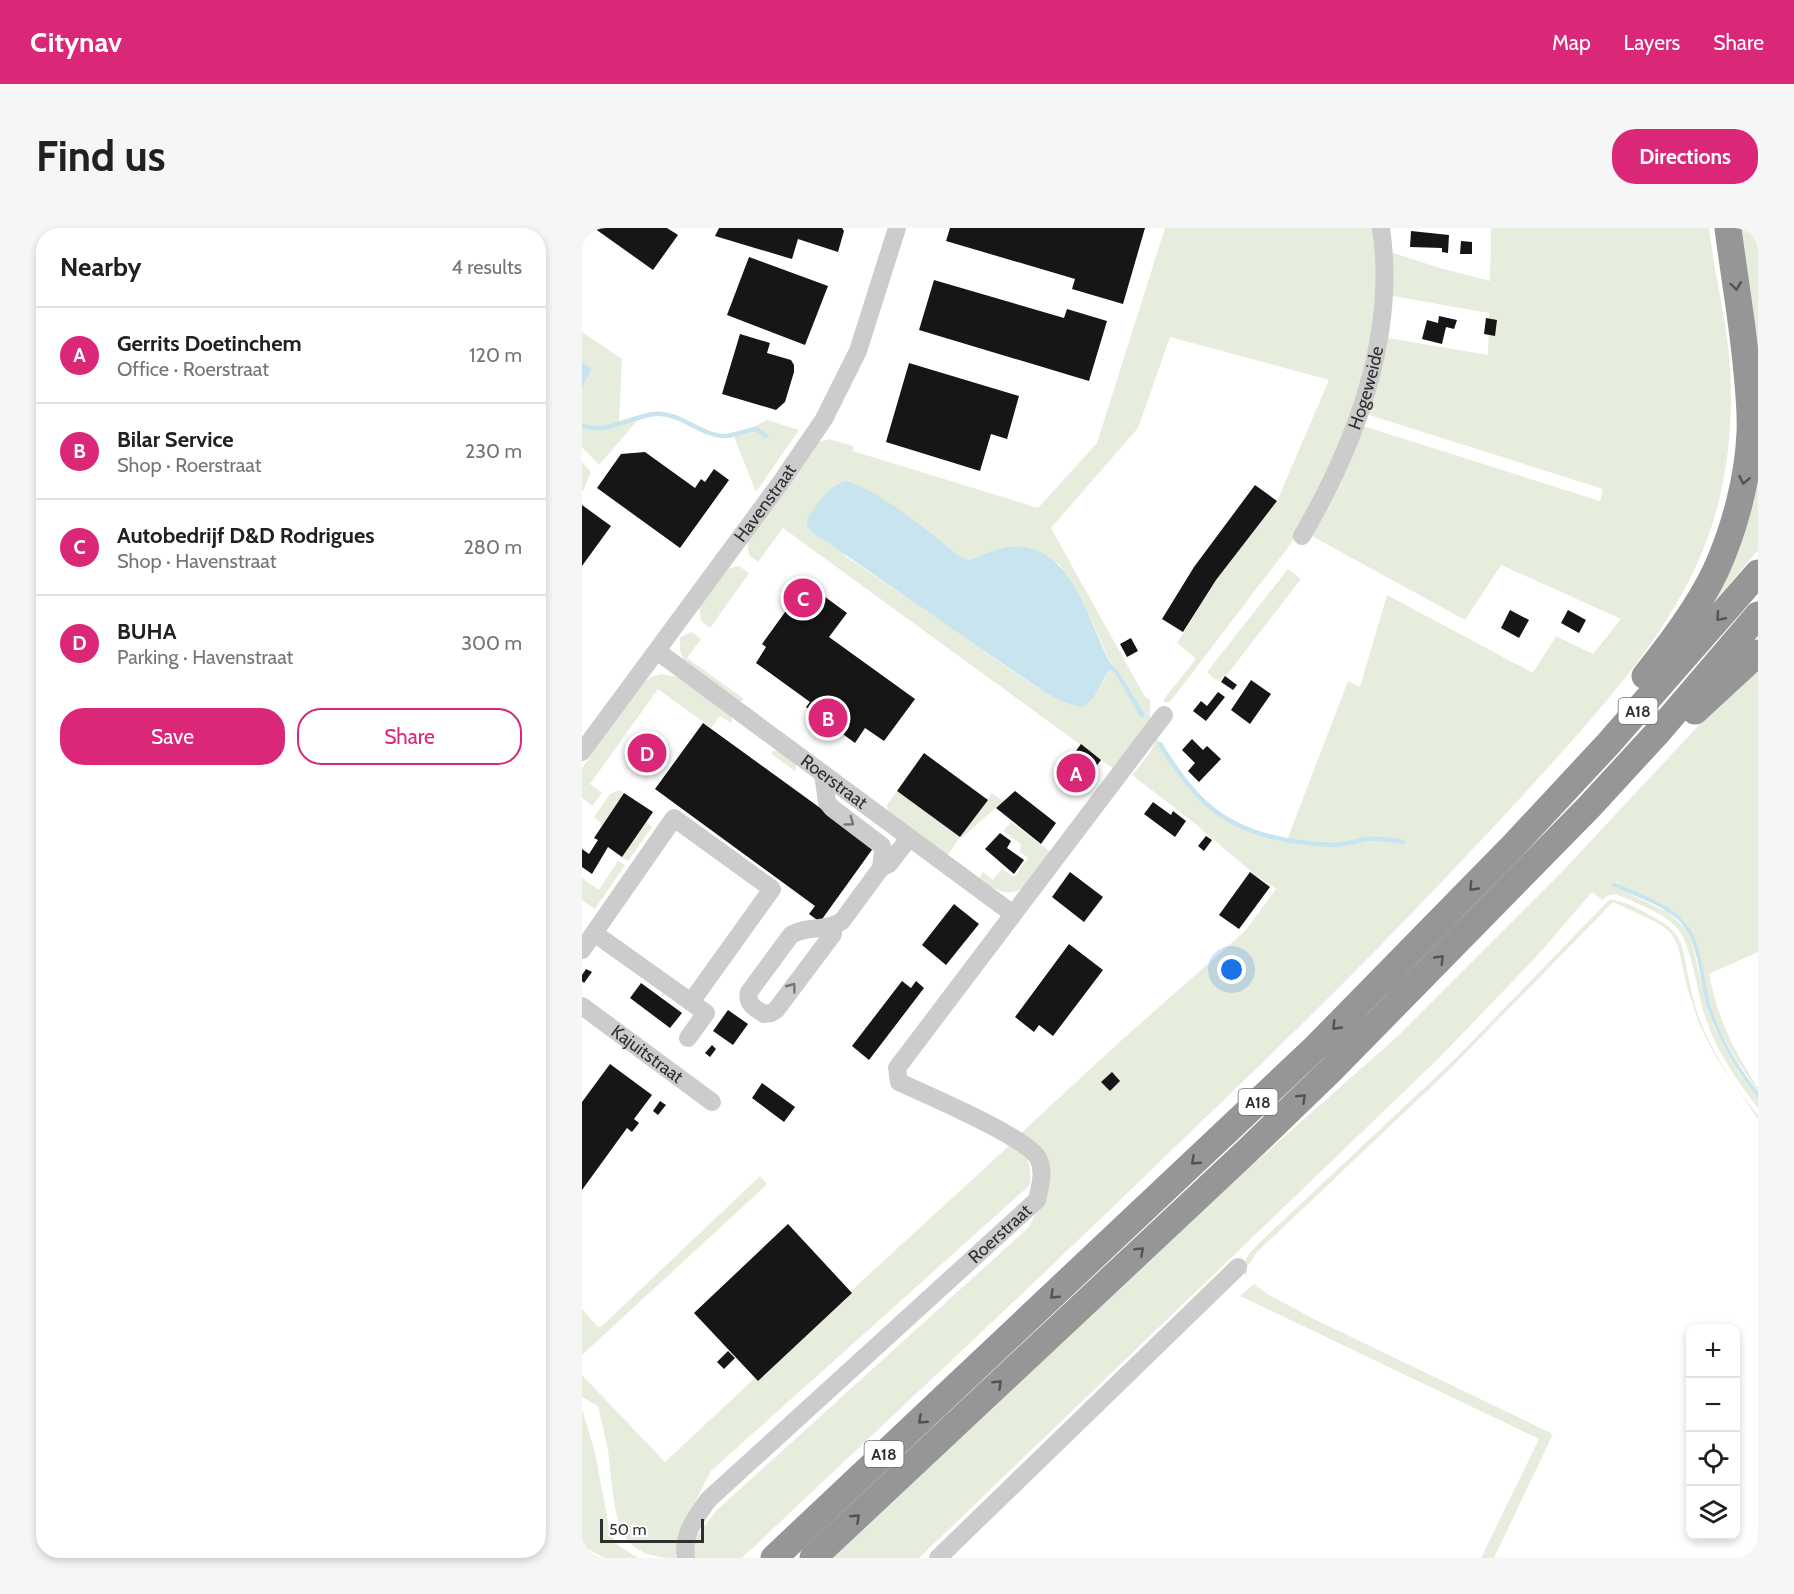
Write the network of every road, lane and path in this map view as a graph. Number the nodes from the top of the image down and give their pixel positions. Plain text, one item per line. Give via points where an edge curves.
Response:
1 (897, 228) edge
2 (1381, 228) edge
3 (1728, 228) edge
4 (1302, 536) dead end
5 (1758, 573) edge
6 (1758, 615) edge
7 (657, 651) junction
8 (1758, 652) edge
9 (1164, 715) dead end
10 (582, 752) edge
11 (823, 774) junction
12 (1589, 807) junction
13 (909, 838) junction
14 (1514, 845) junction
15 (881, 868) junction
16 (1013, 914) junction
17 (833, 927) junction
18 (594, 933) junction
19 (582, 950) edge
20 (691, 1002) junction
21 (582, 1006) edge
22 (688, 1038) dead end
23 (712, 1102) dead end
24 (1238, 1267) dead end
25 (686, 1558) edge
26 (774, 1558) edge
27 (813, 1558) edge
28 (938, 1558) edge

1 - 7 street, Havenstraat via 858,351 824,418
2 - 4 street, Hogeweide via 1385,274 1370,380 1331,482
3 -> 14 highway, A18 via 1744,341 1750,431 1747,466 1731,528 1716,570 1673,641
5 -> 14 highway, A18
6 - 12 highway, A18
7 - 10 street, Havenstraat
7 - 11 street, Roerstraat
8 - 12 highway, A18
9 - 16 street, Roerstraat
11 - 13 street, Roerstraat
11 -> 15 street via 827,802 882,846
27 -> 12 highway, A18 via 1288,1112
13 - 15 street via 889,864
13 - 16 street, Roerstraat
14 -> 26 highway, A18 via 1316,1047
15 - 17 street via 848,915
16 - 25 street, Roerstraat via 897,1068 899,1082 1019,1140 1037,1158 1042,1172 1037,1200 708,1500 688,1531
17 -> 17 street via 791,935 749,992 749,1004 764,1014 776,1010 833,934
18 - 19 street
18 - 20 street
18 - 20 street via 674,818 772,889
20 - 22 street via 706,1013
21 - 23 street, Kajuitstraat
24 - 28 street

